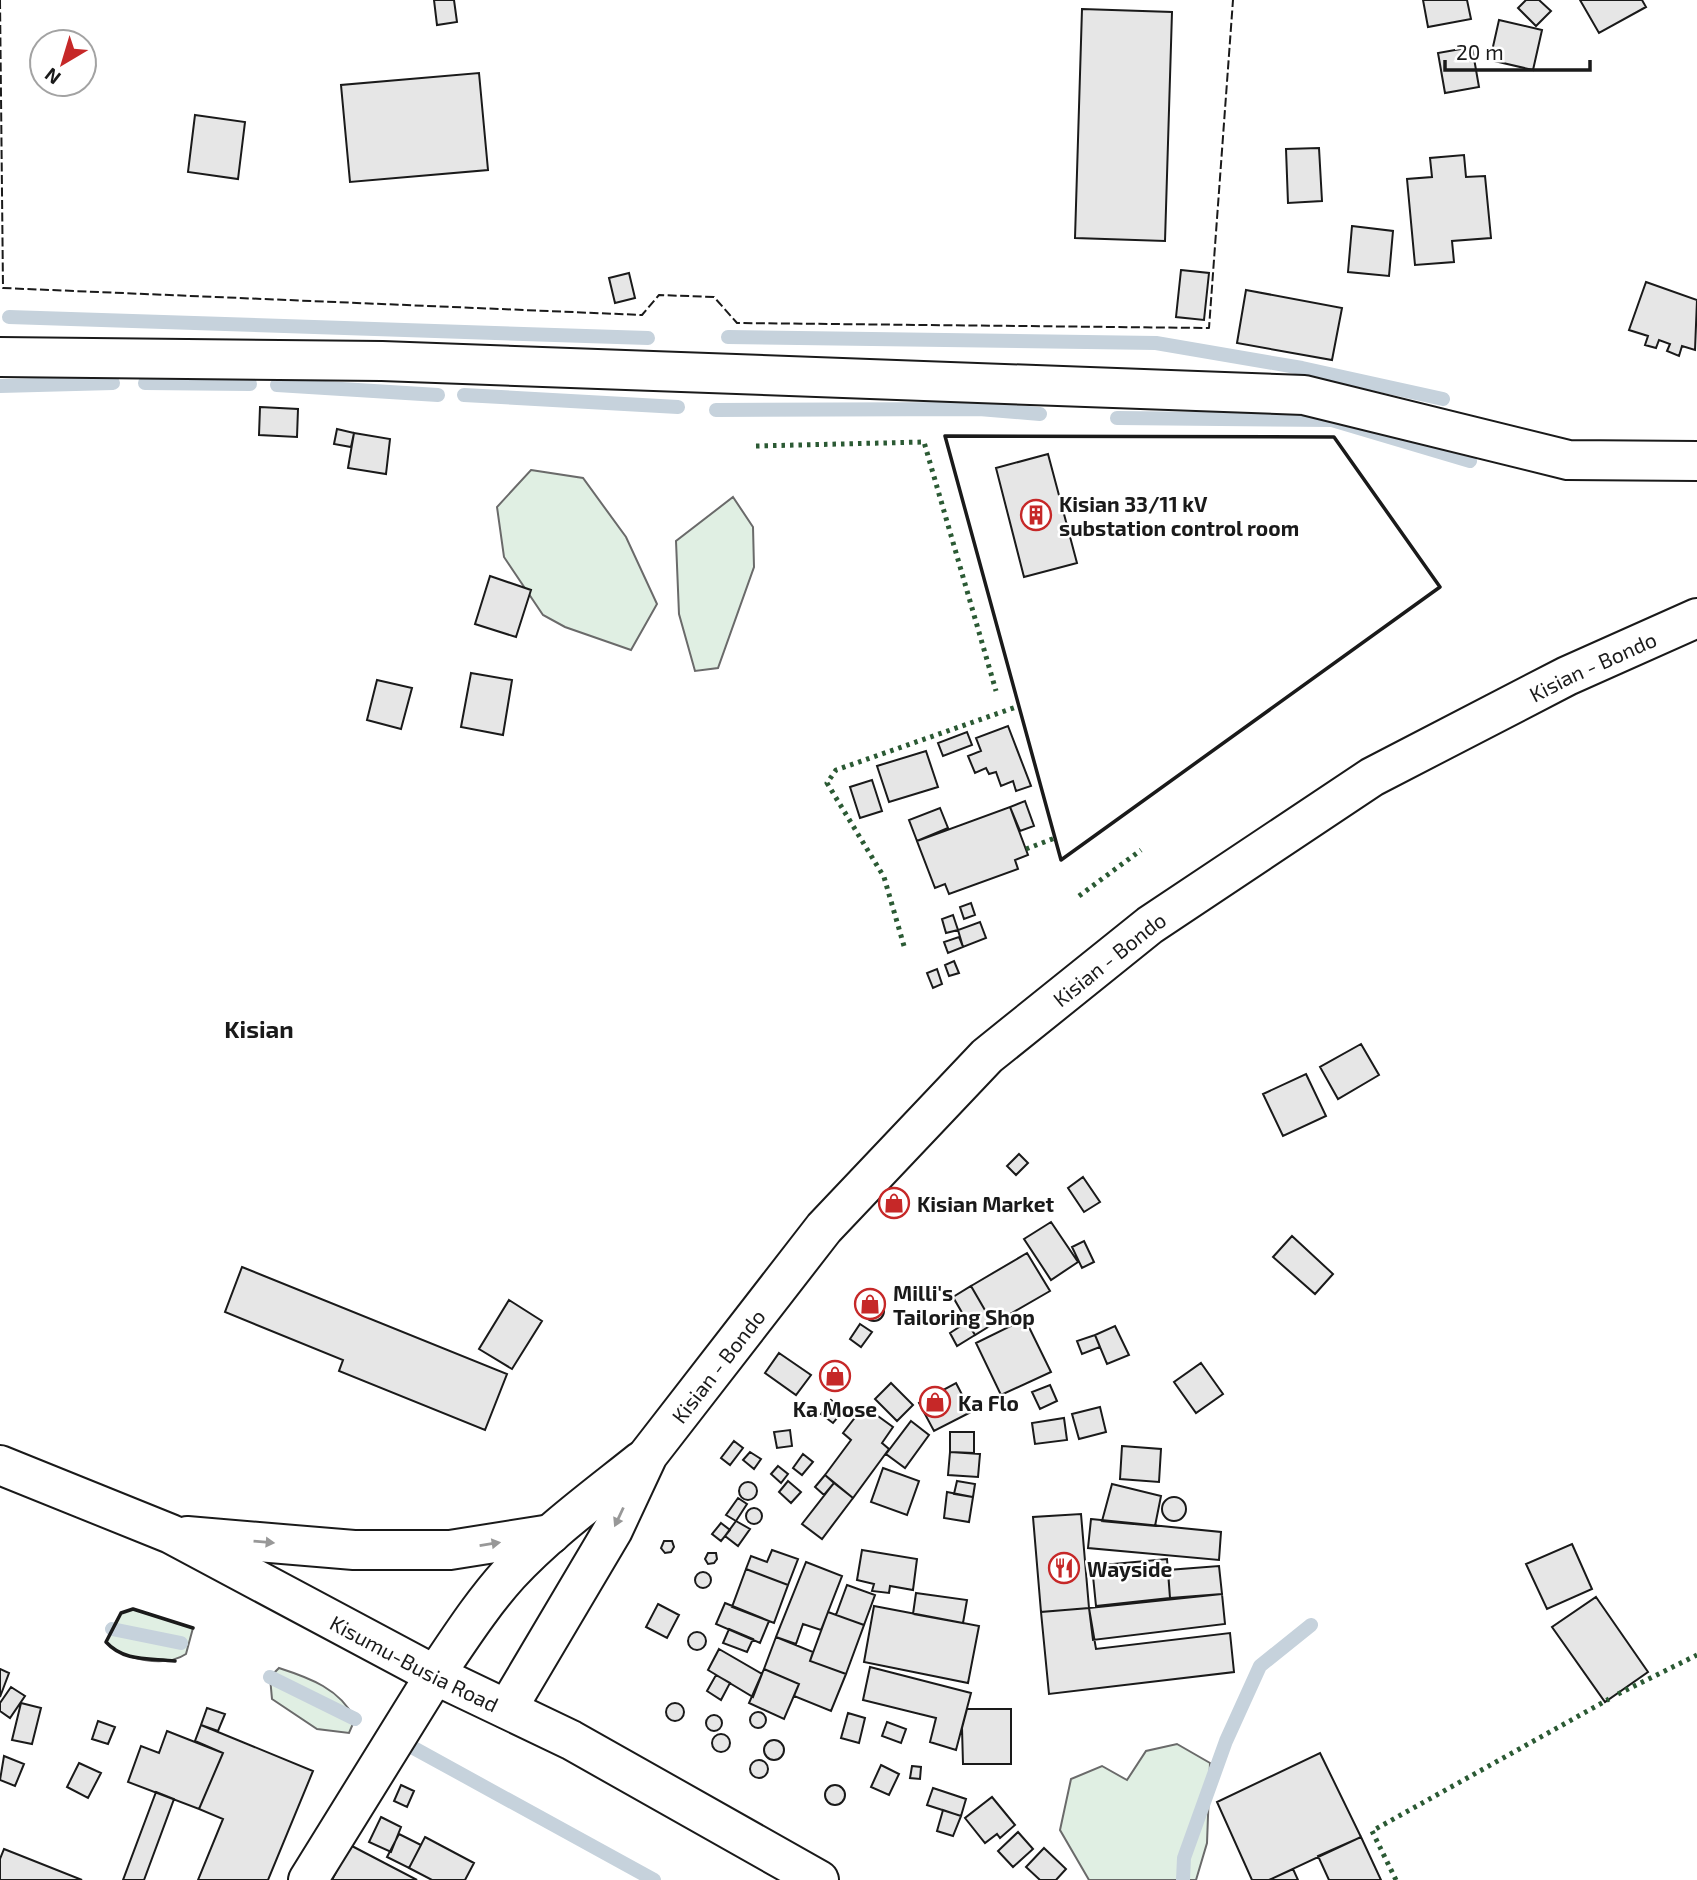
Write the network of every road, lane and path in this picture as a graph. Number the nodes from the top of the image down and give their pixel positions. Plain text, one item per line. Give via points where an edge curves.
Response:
1 (0, 357) edge
2 (1697, 461) edge
3 (1697, 618) edge
4 (648, 1455) junction
5 (0, 1465) edge
6 (551, 1534) junction
7 (171, 1535) junction
8 (435, 1675) junction
9 (507, 1709) junction
10 (308, 1880) edge
11 (819, 1880) edge

1 - 2 main road via 396,361 1304,395 1567,460
3 - 4 main road, Kisian - Bondo via 1567,676 1372,777 1150,925 987,1056 920,1126 824,1228
4 - 6 main road, Kisian - Bondo
4 -> 9 main road, Kisian - Bondo via 613,1530
5 - 7 main road, Kisumu-Busia Road
7 -> 6 main road via 354,1550 450,1550
6 - 8 main road, Kisian - Bondo via 488,1599
7 - 8 main road, Kisumu-Busia Road
8 - 9 main road, Kisumu-Busia Road
8 - 10 main road, Kisian - Bondo
9 - 11 main road, Kisumu-Busia Road via 571,1740

